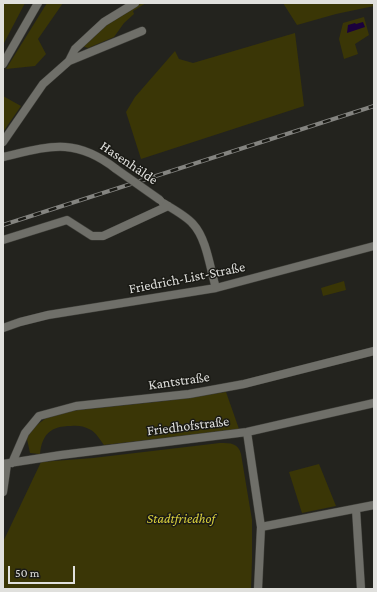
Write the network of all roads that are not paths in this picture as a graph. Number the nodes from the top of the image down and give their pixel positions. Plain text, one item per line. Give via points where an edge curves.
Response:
1 (38, 3) edge
2 (135, 3) edge
3 (142, 30) dead end
4 (69, 61) junction
5 (3, 64) edge
6 (3, 142) edge
7 (3, 157) edge
8 (168, 206) junction
9 (3, 240) edge
10 (374, 246) edge
11 (216, 288) junction
12 (3, 328) edge
13 (374, 351) edge
14 (374, 403) edge
15 (247, 432) junction
16 (7, 464) edge
17 (3, 492) edge
18 (374, 505) edge
19 (356, 509) junction
20 (261, 526) junction
21 (258, 589) edge
22 (361, 589) edge

1 - 5 street
2 - 4 street via 104,22 75,49
3 - 4 street
4 - 6 street via 43,84
7 - 8 street, Hasenhälde, bridge via 46,147 86,150
8 - 9 street via 103,236 92,236 67,220
8 - 11 street, Hasenhälde via 193,223 198,230
10 - 11 street, Friedrich-List-Straße
11 - 12 street, Friedrich-List-Straße via 48,315
13 - 16 street, Kantstraße via 244,384 189,394 76,406 39,416 25,433
14 - 15 street, Friedhofstraße
15 - 16 street, Friedhofstraße
15 - 20 street
16 - 17 street, Kantstraße
18 - 19 street
19 - 20 street
19 - 22 street
20 - 21 street

